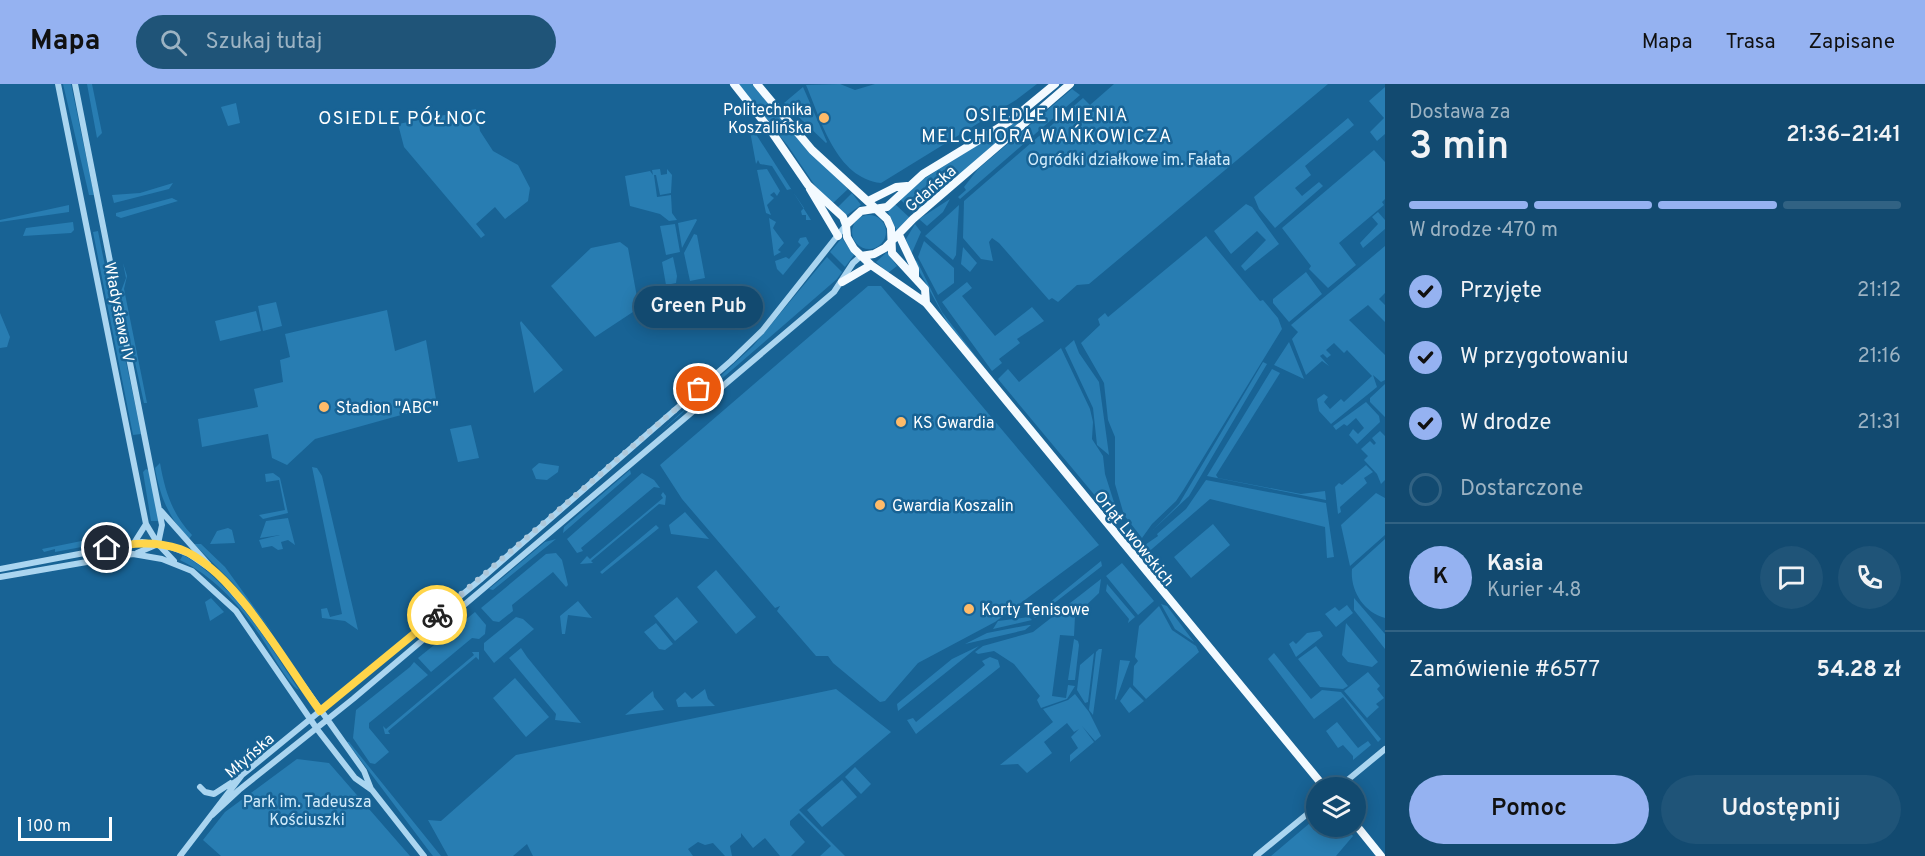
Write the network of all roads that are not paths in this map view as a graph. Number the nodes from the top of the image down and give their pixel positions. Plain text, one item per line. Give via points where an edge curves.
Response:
1 (58, 84) edge
2 (75, 84) edge
3 (734, 84) edge
4 (757, 84) edge
5 (1055, 84) edge
6 (1070, 84) edge
7 (808, 185) junction
8 (907, 186) junction
9 (868, 201) junction
10 (878, 210) junction
11 (846, 225) junction
12 (899, 235) junction
13 (838, 236) junction
14 (890, 243) junction
15 (861, 256) junction
16 (871, 265) junction
17 (915, 278) junction
18 (842, 282) junction
19 (926, 303) junction
20 (160, 508) junction
21 (146, 524) junction
22 (134, 543) junction
23 (158, 544) junction
24 (133, 554) junction
25 (176, 563) junction
26 (212, 568) junction
27 (0, 569) edge
28 (0, 577) edge
29 (320, 711) junction
30 (310, 720) junction
31 (326, 721) junction
32 (317, 729) junction
33 (1385, 749) edge
34 (242, 775) junction
35 (1316, 777) edge
36 (1351, 777) edge
37 (200, 787) dead end
38 (372, 790) junction
39 (212, 815) junction
40 (1306, 815) edge
41 (1366, 837) edge
42 (180, 856) edge
43 (424, 856) edge
44 (1256, 856) edge
45 (1381, 856) edge

1 - 21 street, Władysława IV
2 - 20 street, Władysława IV
3 - 7 main road
4 - 9 main road via 802,138
5 - 8 main road, Gdańska via 1010,121
6 - 12 main road, Gdańska
7 - 11 main road via 843,217
7 - 13 main road
8 - 9 main road via 896,187
8 - 10 main road, Gdańska via 890,205
9 - 10 main road
10 - 11 main road via 861,211
10 - 14 main road via 890,223
11 - 13 street, Młyńska
11 - 15 main road via 849,242
12 - 14 main road, Gdańska
12 - 17 main road via 915,269
13 - 29 street, Młyńska via 762,331 731,361 498,565
14 - 15 main road via 880,252
14 - 17 main road, Orląt Lwowskich via 892,253
15 - 16 main road, Orląt Lwowskich
15 - 18 street, Młyńska
16 - 18 main road
16 - 19 main road, Orląt Lwowskich
17 - 19 main road, Orląt Lwowskich via 925,289
18 - 31 street, Młyńska
19 - 35 main road, Orląt Lwowskich
20 - 23 street, Władysława IV via 163,532
20 - 26 street
21 - 22 street
21 - 23 street, Władysława IV
22 - 23 street
22 - 27 street
23 - 24 street
23 - 25 street, Władysława IV
23 - 26 street via 182,550
24 - 25 street
24 - 28 street
25 - 30 street via 207,582 236,611
26 - 29 street via 253,615
29 - 30 street, Młyńska
29 - 31 street
30 - 32 street
30 - 34 street, Młyńska
31 - 32 street, Młyńska
31 - 38 street via 364,771
32 - 38 street via 355,778
32 - 39 street, Młyńska
33 - 36 street
34 - 37 street via 214,794
34 - 39 street, Młyńska
38 - 43 street
39 - 42 street, Młyńska
40 - 44 street
41 - 45 main road

